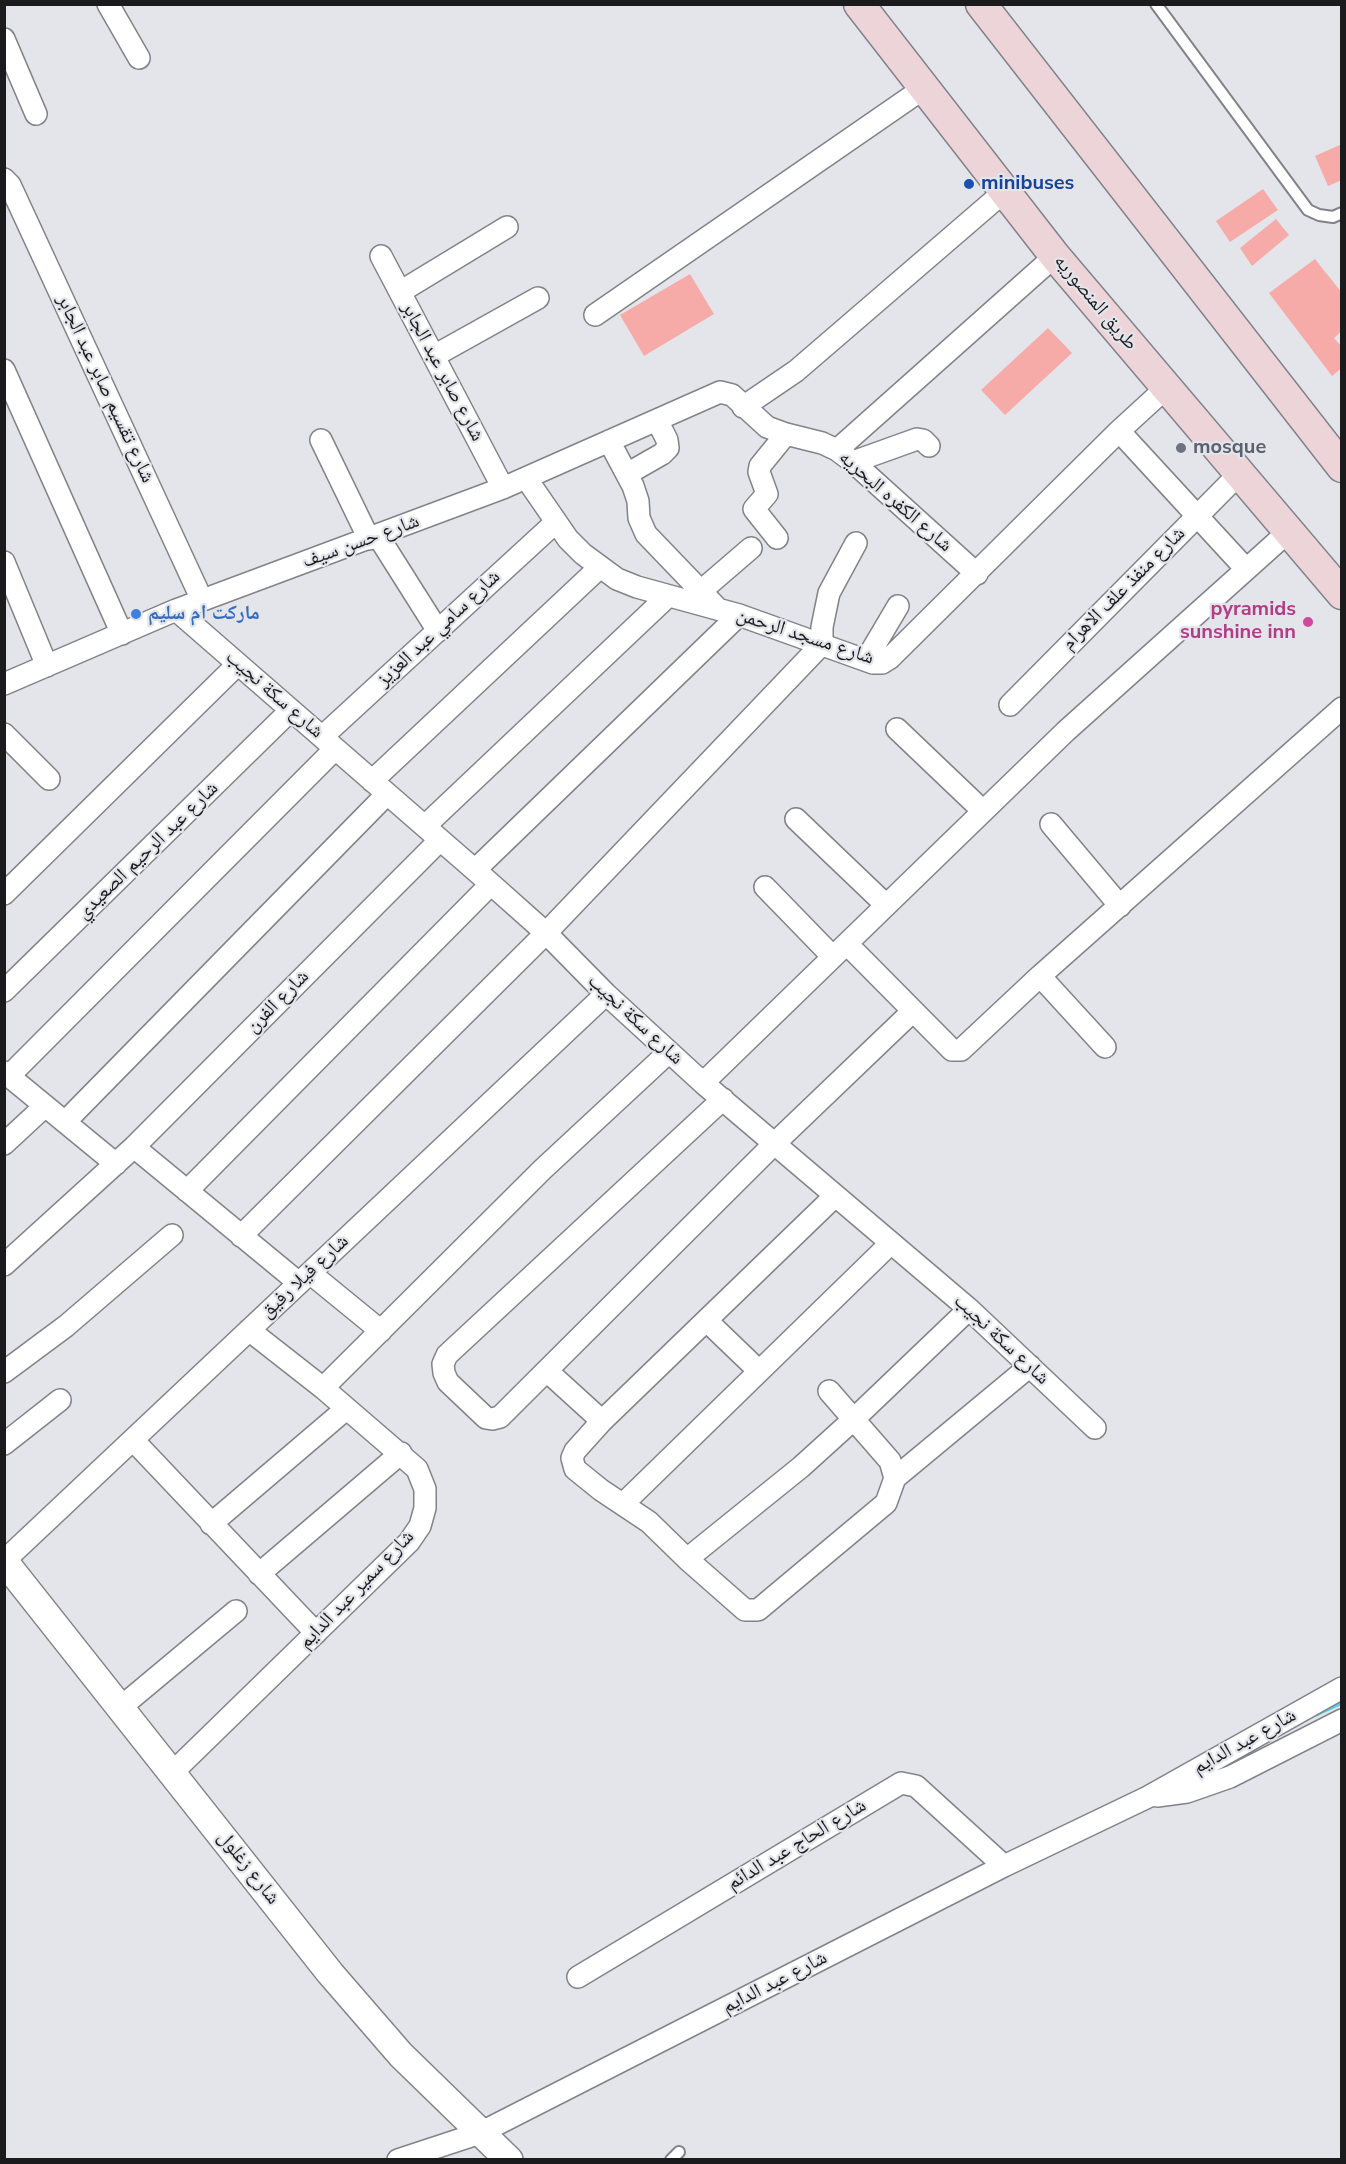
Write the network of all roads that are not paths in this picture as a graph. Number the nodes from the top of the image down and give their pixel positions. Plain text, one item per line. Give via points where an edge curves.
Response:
1 (108, 4) edge
2 (859, 4) edge
3 (981, 4) edge
4 (1156, 4) edge
5 (4, 39) edge
6 (139, 58) dead end
7 (924, 88) junction
8 (36, 114) dead end
9 (4, 179) edge
10 (1005, 191) junction
11 (1341, 213) edge
12 (507, 226) dead end
13 (381, 256) dead end
14 (1055, 256) junction
15 (400, 292) junction
16 (538, 298) dead end
17 (595, 315) dead end
18 (434, 356) junction
19 (4, 370) edge
20 (1167, 387) junction
21 (715, 393) joint
22 (743, 407) junction
23 (657, 420) junction
24 (1119, 431) junction
25 (786, 434) junction
26 (321, 440) dead end
27 (609, 441) junction
28 (929, 446) dead end
29 (845, 456) junction
30 (1341, 467) edge
31 (627, 474) junction
32 (1239, 474) junction
33 (526, 478) junction
34 (503, 488) junction
35 (1197, 515) junction
36 (556, 522) junction
37 (1288, 532) junction
38 (373, 537) junction
39 (777, 538) dead end
40 (856, 543) dead end
41 (751, 548) dead end
42 (4, 562) edge
43 (599, 568) junction
44 (1246, 569) junction
45 (976, 574) junction
46 (701, 591) junction
47 (1341, 594) edge
48 (668, 596) junction
49 (202, 600) junction
50 (898, 606) dead end
51 (719, 609) junction
52 (176, 610) junction
53 (740, 615) junction
54 (438, 631) junction
55 (122, 634) junction
56 (822, 644) junction
57 (866, 660) junction
58 (238, 664) junction
59 (47, 666) junction
60 (4, 684) edge
61 (1010, 705) dead end
62 (1341, 708) edge
63 (291, 710) junction
64 (897, 729) dead end
65 (4, 734) edge
66 (329, 743) junction
67 (50, 779) dead end
68 (380, 787) junction
69 (983, 811) junction
70 (796, 819) dead end
71 (1051, 824) dead end
72 (433, 833) junction
73 (475, 870) junction
74 (491, 884) junction
75 (765, 887) dead end
76 (4, 894) edge
77 (886, 905) junction
78 (1120, 906) junction
79 (546, 933) junction
80 (840, 950) junction
81 (1040, 976) junction
82 (4, 991) edge
83 (606, 994) junction
84 (913, 1011) junction
85 (1106, 1047) dead end
86 (669, 1052) junction
87 (7, 1074) edge
88 (703, 1083) junction
89 (723, 1100) junction
90 (45, 1106) junction
91 (65, 1122) junction
92 (4, 1144) edge
93 (774, 1144) junction
94 (134, 1147) junction
95 (116, 1164) junction
96 (187, 1191) junction
97 (836, 1196) junction
98 (172, 1235) dead end
99 (241, 1236) junction
100 (891, 1244) junction
101 (4, 1265) edge
102 (304, 1278) junction
103 (969, 1309) junction
104 (707, 1321) junction
105 (249, 1330) junction
106 (381, 1331) junction
107 (1030, 1366) junction
108 (547, 1371) junction
109 (759, 1371) junction
110 (4, 1372) edge
111 (323, 1388) junction
112 (829, 1391) dead end
113 (60, 1400) dead end
114 (346, 1409) junction
115 (854, 1419) junction
116 (602, 1421) junction
117 (1095, 1428) dead end
118 (133, 1440) junction
119 (4, 1444) edge
120 (401, 1453) junction
121 (896, 1478) junction
122 (623, 1504) junction
123 (211, 1524) junction
124 (687, 1559) junction
125 (5, 1561) edge
126 (259, 1574) junction
127 (236, 1611) dead end
128 (316, 1633) junction
129 (1341, 1688) edge
130 (121, 1707) junction
131 (1341, 1720) edge
132 (173, 1772) junction
133 (1148, 1797) junction
134 (1004, 1866) junction
135 (578, 1977) dead end
136 (480, 2133) junction
137 (398, 2160) edge
138 (508, 2160) edge

1 - 6 street
2 - 7 main road, طريق المنصوريه
3 - 30 main road
4 - 11 lane via 1308,210 1333,217
5 - 8 street
7 - 10 main road, طريق المنصوريه
7 - 17 street
9 - 49 street, شارع تقسيم صابر عبد الجابر
10 - 14 main road, طريق المنصوريه
10 - 22 street via 803,365
12 - 15 street
13 - 15 street, شارع صابر عبد الجابر
14 - 20 main road, طريق المنصوريه
14 - 29 street
15 - 18 street, شارع صابر عبد الجابر
16 - 18 street
18 - 34 street, شارع صابر عبد الجابر
19 - 55 street
20 - 24 street, شارع مسجد الرحمن
20 - 32 main road, طريق المنصوريه
21 - 22 street, شارع الكفره البحريه via 726,392
21 - 23 street, شارع حسن سيف
22 - 25 street, شارع الكفره البحريه via 767,427
23 - 27 street, شارع حسن سيف
23 - 31 street via 668,448
24 - 35 street
24 - 45 street, شارع مسجد الرحمن
25 - 29 street, شارع الكفره البحريه via 807,438
25 - 39 street via 760,466 767,494 754,509
26 - 38 street
27 - 31 street
27 - 33 street, شارع حسن سيف
28 - 29 street via 917,439
29 - 45 street, شارع الكفره البحريه
31 - 46 street via 646,534
32 - 35 street, شارع منفذ علف الاهرام
32 - 37 main road, طريق المنصوريه
33 - 34 street, شارع حسن سيف
33 - 36 street, شارع مسجد الرحمن
34 - 38 street, شارع حسن سيف
35 - 44 street
35 - 61 street, شارع منفذ علف الاهرام
36 - 43 street, شارع مسجد الرحمن
36 - 54 street, شارع سامي عبد العزيز
37 - 44 street
37 - 47 main road, طريق المنصوريه
38 - 49 street, شارع حسن سيف
38 - 54 street
40 - 56 street via 829,593
41 - 46 street
42 - 59 street
43 - 48 street, شارع مسجد الرحمن via 617,579
43 - 68 street
44 - 69 street
45 - 57 street, شارع مسجد الرحمن via 891,658 877,663
46 - 51 street
48 - 51 street, شارع مسجد الرحمن
48 - 72 street, شارع الفرن
49 - 52 street, شارع حسن سيف
50 - 57 street
51 - 53 street, شارع مسجد الرحمن
52 - 55 street, شارع حسن سيف
52 - 58 street, شارع سكة نجيب
53 - 56 street, شارع مسجد الرحمن
53 - 73 street
54 - 66 street, شارع سامي عبد العزيز
55 - 59 street, شارع حسن سيف
56 - 57 street, شارع مسجد الرحمن
56 - 79 street
58 - 63 street, شارع سكة نجيب
58 - 76 street
59 - 60 street, شارع حسن سيف
62 - 78 street
63 - 66 street, شارع سكة نجيب
63 - 82 street, شارع عبد الرحيم الصعيدي
64 - 69 street
65 - 67 street
66 - 68 street, شارع سكة نجيب
66 - 87 street, شارع سامي عبد العزيز
68 - 72 street, شارع سكة نجيب
68 - 91 street
69 - 77 street
70 - 77 street
71 - 78 street
72 - 73 street, شارع سكة نجيب
72 - 94 street, شارع الفرن
73 - 74 street, شارع سكة نجيب
74 - 79 street, شارع سكة نجيب
74 - 96 street
75 - 80 street
77 - 80 street
78 - 81 street
79 - 83 street, شارع سكة نجيب
79 - 99 street
80 - 84 street
80 - 88 street
81 - 84 street via 961,1050 952,1050
81 - 85 street
83 - 86 street, شارع سكة نجيب
83 - 102 street, شارع فيلا رفيق
84 - 93 street
86 - 88 street, شارع سكة نجيب
86 - 106 street via 543,1169
87 - 90 street
88 - 89 street, شارع سكة نجيب
89 - 93 street, شارع سكة نجيب
89 - 108 street via 447,1355 443,1364 448,1382 486,1419 500,1417
90 - 91 street
90 - 92 street
91 - 95 street
93 - 97 street, شارع سكة نجيب
93 - 108 street
94 - 95 street, شارع الفرن
94 - 96 street
95 - 101 street, شارع الفرن
96 - 99 street
97 - 100 street, شارع سكة نجيب
97 - 104 street
98 - 110 street via 66,1326
99 - 102 street
100 - 103 street, شارع سكة نجيب
100 - 109 street
102 - 105 street, شارع فيلا رفيق
102 - 106 street
103 - 107 street, شارع سكة نجيب
103 - 115 street
104 - 109 street
104 - 116 street
105 - 111 street, شارع سمير عبد الدايم
105 - 118 street, شارع فيلا رفيق
106 - 111 street
107 - 117 street, شارع سكة نجيب
107 - 121 street
108 - 116 street
109 - 122 street
111 - 114 street, شارع سمير عبد الدايم
112 - 115 street
113 - 119 street
114 - 120 street, شارع سمير عبد الدايم
114 - 123 street
115 - 121 street via 890,1461
115 - 124 street
116 - 122 street via 575,1451 573,1465
118 - 123 street
118 - 125 street, شارع فيلا رفيق
120 - 126 street
120 - 128 street, شارع سمير عبد الدايم via 417,1469 425,1489 420,1526 409,1542
121 - 124 street via 886,1503 758,1610 745,1610
122 - 124 street via 649,1522
123 - 126 street
125 - 130 street, شارع زغلول
126 - 128 street
127 - 130 street
128 - 132 street, شارع سمير عبد الدايم
129 - 133 street, شارع عبد الدايم
130 - 132 street, شارع زغلول
131 - 133 street, شارع عبد الدايم via 1223,1780 1186,1792
132 - 136 street, شارع زغلول via 330,1973 401,2055
133 - 134 street, شارع عبد الدايم
134 - 135 street, شارع الحاج عبد الدائم via 916,1786 901,1783
134 - 136 street, شارع عبد الدايم
136 - 137 street, شارع عبد الدايم
136 - 138 street, شارع زغلول

